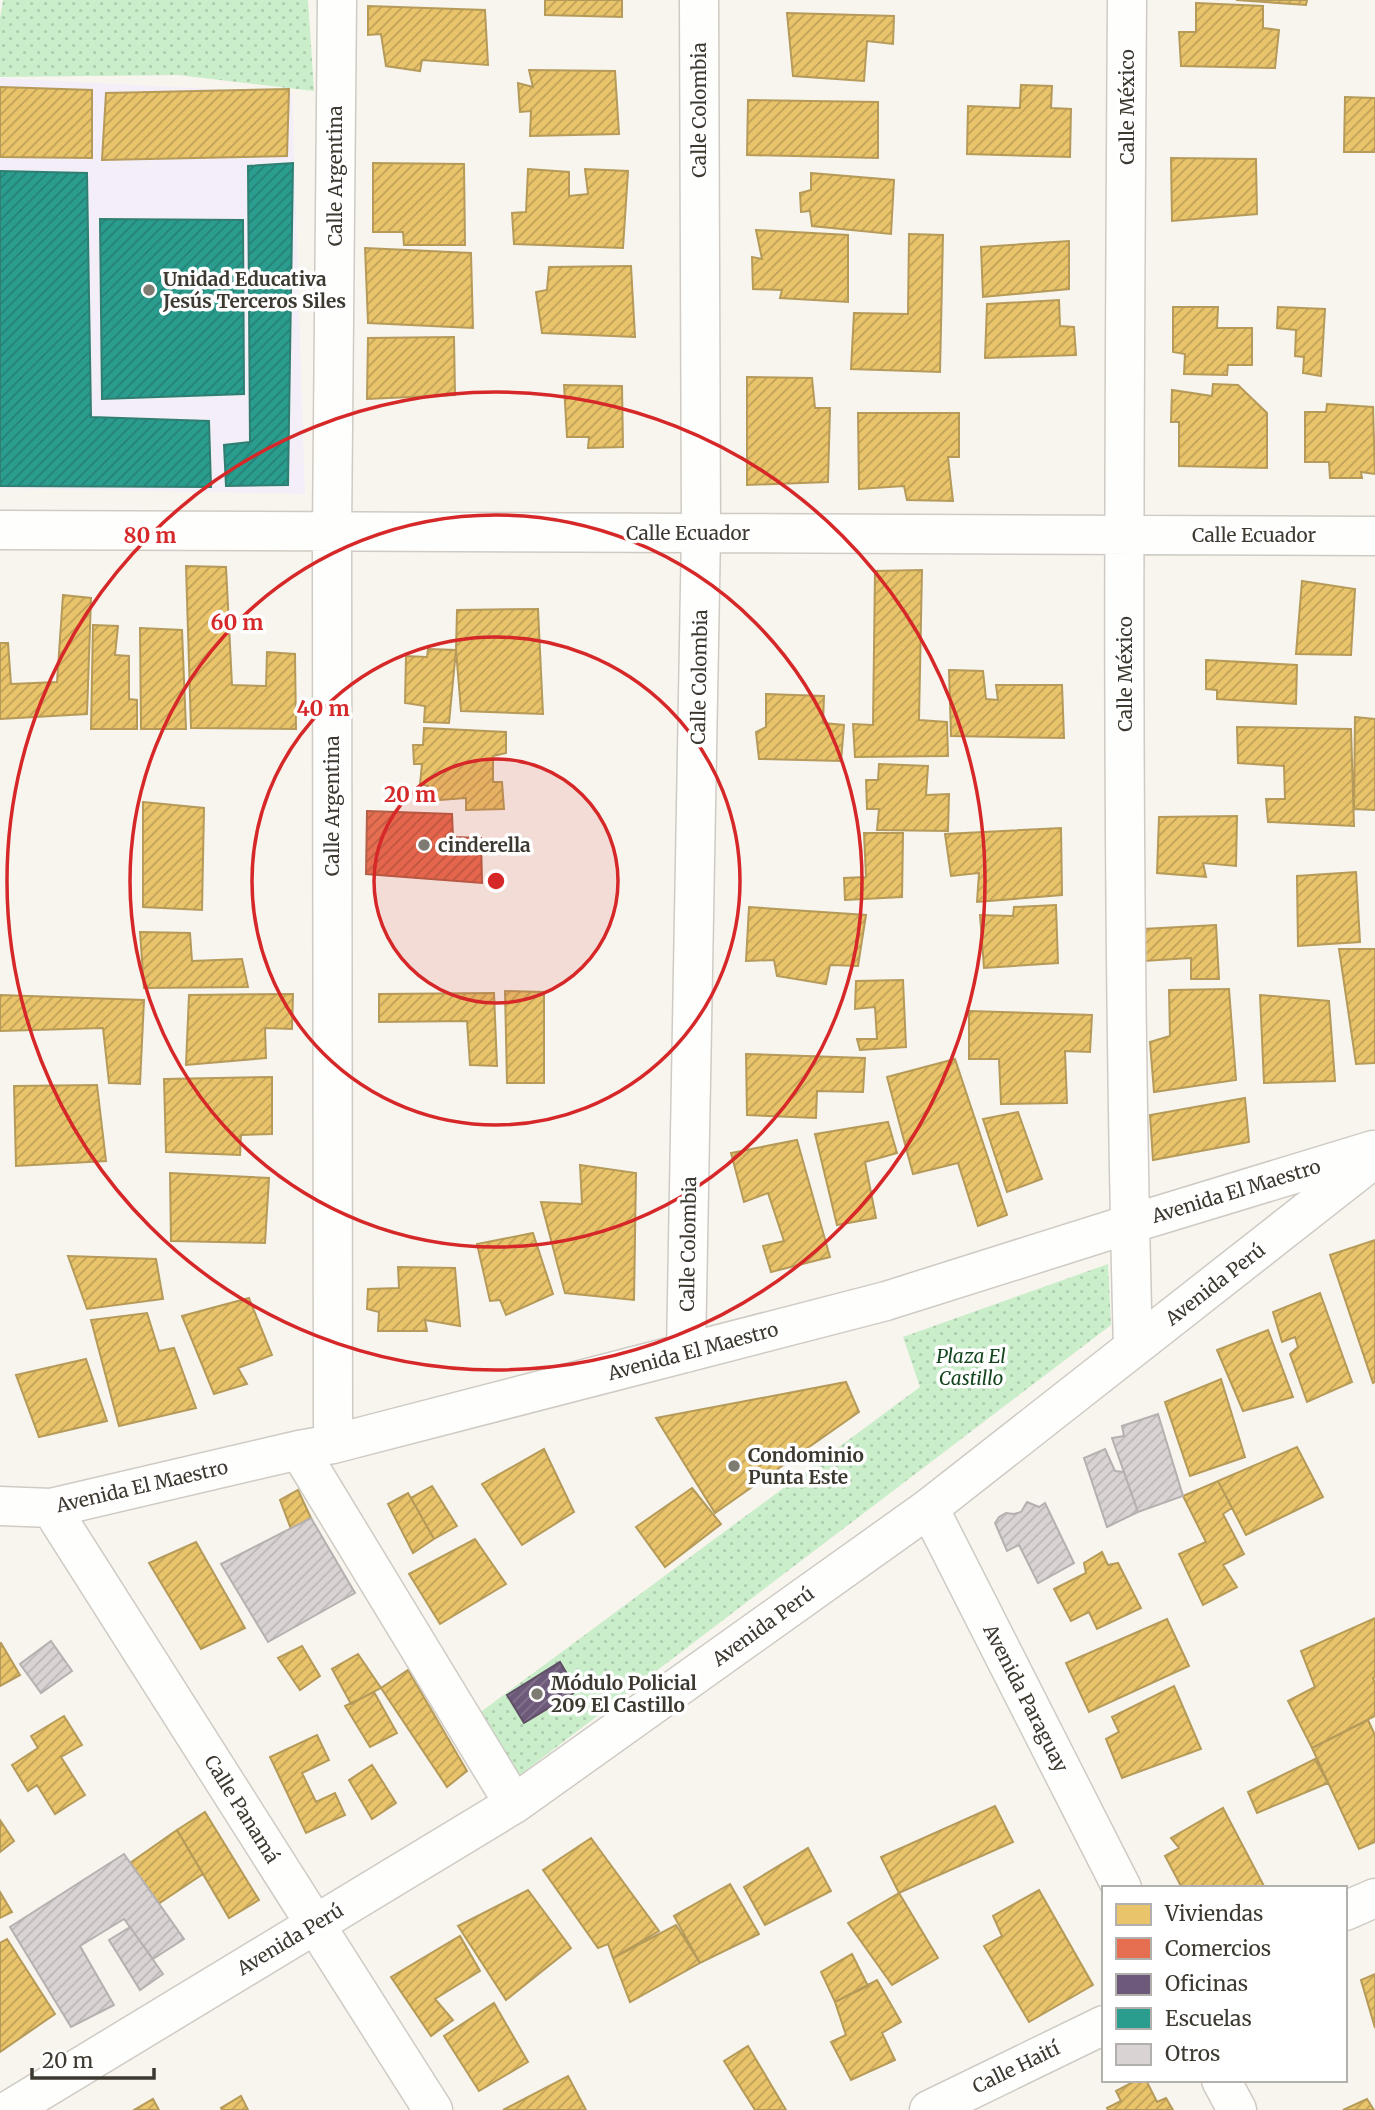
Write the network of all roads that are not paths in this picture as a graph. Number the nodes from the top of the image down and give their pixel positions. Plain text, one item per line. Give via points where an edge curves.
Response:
1 (337, 0) edge
2 (699, 0) edge
3 (1127, 0) edge
4 (0, 530) edge
5 (332, 532) junction
6 (701, 533) junction
7 (1124, 535) junction
8 (1375, 536) edge
9 (1375, 1149) edge
10 (1375, 1158) edge
11 (1130, 1224) junction
12 (1133, 1348) junction
13 (686, 1353) junction
14 (316, 1447) junction
15 (0, 1506) edge
16 (51, 1508) junction
17 (929, 1508) junction
18 (514, 1804) junction
19 (1121, 1886) edge
20 (1375, 1898) edge
21 (1347, 1911) edge
22 (315, 1923) junction
23 (1102, 2026) edge
24 (1222, 2082) edge
25 (9, 2110) edge
26 (433, 2110) edge
27 (929, 2110) edge
28 (1237, 2110) edge

1 - 5 street, Calle Argentina
2 - 6 street, Calle Colombia
3 - 7 street, Calle México
4 - 5 street, Calle Ecuador
5 - 6 street, Calle Ecuador
5 - 14 street, Calle Argentina
6 - 7 street, Calle Ecuador
6 - 13 street, Calle Colombia
7 - 8 street, Calle Ecuador
7 - 11 street, Calle México
9 - 11 street, Avenida El Maestro
10 - 12 street, Avenida Perú
11 - 12 street, Calle México
11 - 13 street, Avenida El Maestro via 886,1301
12 - 17 street, Avenida Perú
13 - 14 street, Avenida El Maestro
14 - 16 street, Avenida El Maestro
14 - 18 street
15 - 16 street, Avenida El Maestro
16 - 22 street, Calle Panamá
17 - 18 street, Avenida Perú
17 - 19 street, Avenida Paraguay
18 - 22 street, Avenida Perú
20 - 21 street
22 - 25 street, Avenida Perú
22 - 26 street, Calle Panamá
23 - 27 street, Calle Haití
24 - 28 street

